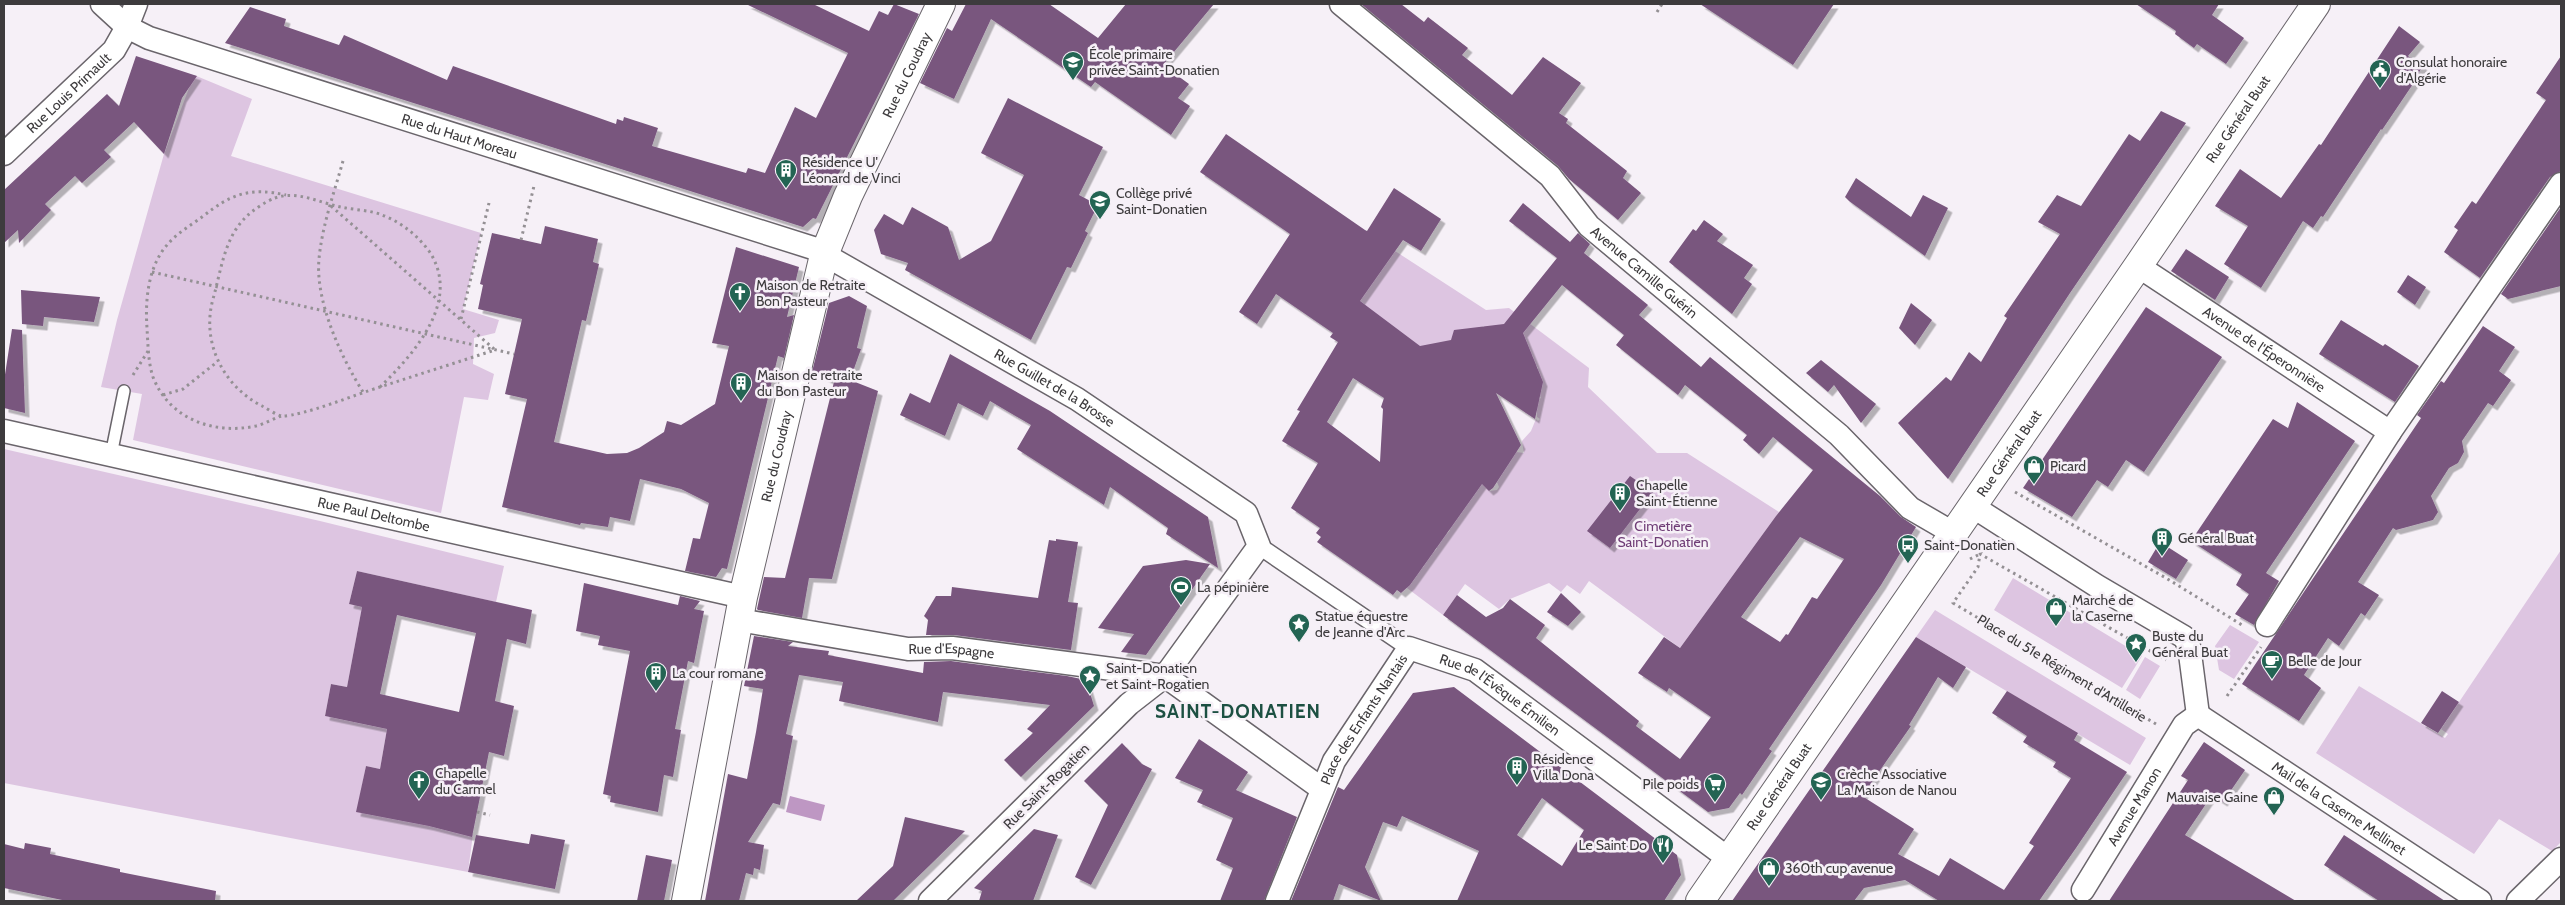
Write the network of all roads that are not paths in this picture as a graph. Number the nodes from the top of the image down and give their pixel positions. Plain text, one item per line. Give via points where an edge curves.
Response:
1 (102, 4) edge
2 (136, 4) edge
3 (1342, 4) edge
4 (2316, 4) edge
5 (934, 6) edge
6 (127, 28) junction
7 (4, 154) edge
8 (2561, 184) edge
9 (824, 255) junction
10 (2138, 266) junction
11 (124, 391) road end
12 (4, 431) edge
13 (2390, 432) junction
14 (111, 455) junction
15 (1972, 506) junction
16 (1953, 534) junction
17 (1258, 546) junction
18 (741, 609) junction
19 (2260, 632) road end
20 (1409, 648) junction
21 (1165, 676) junction
22 (2191, 720) junction
23 (1322, 789) junction
24 (1729, 859) junction
25 (2561, 859) edge
26 (2083, 890) dead end
27 (686, 901) edge
28 (930, 901) edge
29 (1277, 901) edge
30 (1700, 901) edge
31 (2480, 901) edge
32 (2518, 901) edge

1 - 6 street, Rue du Haut Moreau
2 - 6 street, Rue Louis Primault
3 - 16 street, Avenue Camille Guérin via 1550,176 1589,226 1839,435 1910,508
4 - 10 main road, Rue Général Buat
5 - 9 main road, Rue du Coudray
6 - 7 street, Rue Louis Primault via 114,50
6 - 9 street, Rue du Haut Moreau via 149,38 744,225 813,248
8 - 13 street
9 - 17 street, Rue Guillet de la Brosse via 1077,399 1246,513
9 - 18 main road, Rue du Coudray
10 - 13 street, Avenue de l'Éperonnière
10 - 15 main road, Rue Général Buat
11 - 14 lane
12 - 14 street, Rue Paul Deltombe
13 - 19 street
14 - 18 street, Rue Paul Deltombe via 595,564
15 - 16 main road, Rue Général Buat
15 - 22 street via 2184,637 2189,646 2192,674
16 - 24 main road, Rue Général Buat
17 - 20 street, Place des Enfants Nantais
17 - 21 street
18 - 21 street, Rue d'Espagne via 908,649 952,648
18 - 27 main road, Rue du Coudray
20 - 23 street, Place des Enfants Nantais via 1334,761
20 - 24 street, Rue de l'Évêque Émilien via 1476,670
21 - 23 street, Place des Enfants Nantais
21 - 28 street, Rue Saint-Rogatien via 1129,704
22 - 26 street, Avenue Manon
22 - 31 street, Mail de la Caserne Mellinet
23 - 29 street
24 - 30 main road, Rue Général Buat
25 - 32 street

